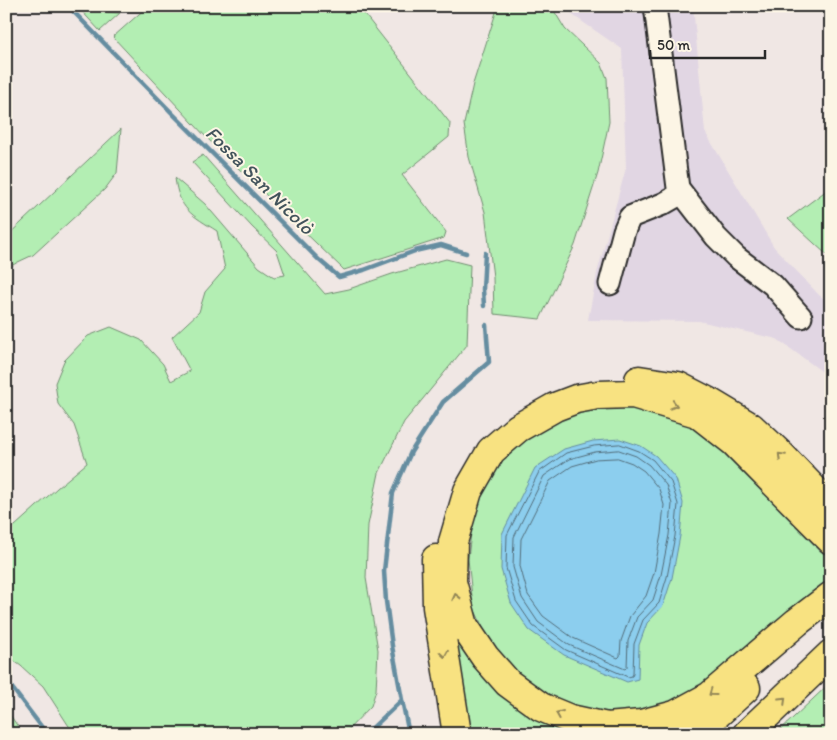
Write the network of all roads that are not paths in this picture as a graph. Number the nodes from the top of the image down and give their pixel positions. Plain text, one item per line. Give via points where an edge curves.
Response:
1 (655, 6) edge
2 (678, 188) junction
3 (610, 284) dead end
4 (802, 317) dead end
5 (814, 501) edge
6 (831, 540) edge
7 (831, 596) edge
8 (831, 612) edge
9 (831, 654) edge
10 (457, 734) edge
11 (695, 734) edge
12 (747, 734) edge

1 - 2 lane
2 - 3 lane via 677,196 630,217
2 - 4 lane via 716,237 773,285
5 - 6 highway
7 -> 5 highway via 710,696 675,714 641,724 607,727 570,719 541,707 508,683 464,626 452,582 453,542 468,491 491,452 518,428 555,407 598,394 633,394 697,413
5 -> 10 highway via 752,427 678,386 605,378 570,384 535,396 497,425 468,464 450,493 440,528 435,565 437,607
8 - 11 highway
12 -> 9 highway

